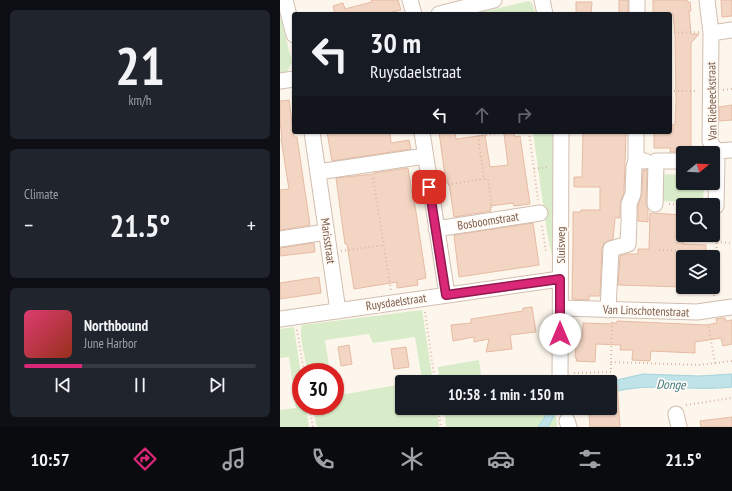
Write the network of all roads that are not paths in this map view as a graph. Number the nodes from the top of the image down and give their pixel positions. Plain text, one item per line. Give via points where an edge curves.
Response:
1 (285, 0) edge
2 (410, 0) edge
3 (494, 0) edge
4 (542, 0) edge
5 (637, 0) edge
6 (707, 0) edge
7 (413, 12) edge
8 (447, 12) edge
9 (545, 12) edge
10 (637, 12) edge
11 (292, 27) edge
12 (732, 30) edge
13 (711, 33) junction
14 (292, 78) edge
15 (280, 81) edge
16 (312, 134) edge
17 (422, 134) edge
18 (561, 134) edge
19 (636, 134) edge
20 (712, 146) edge
21 (732, 150) edge
22 (720, 153) edge
23 (425, 156) junction
24 (636, 160) junction
25 (656, 161) junction
26 (676, 161) edge
27 (318, 172) junction
28 (655, 204) road end
29 (540, 214) dead end
30 (436, 229) junction
31 (326, 232) junction
32 (280, 239) edge
33 (560, 279) junction
34 (446, 295) junction
35 (732, 307) edge
36 (560, 308) junction
37 (610, 310) junction
38 (338, 311) junction
39 (280, 319) edge
40 (560, 375) edge

1 - 11 street
2 - 7 street
3 - 8 street
4 - 9 street
5 - 10 street
6 - 13 street, Van Riebeeckstraat
12 - 13 street
13 - 20 street, Van Riebeeckstraat
14 - 15 street
16 - 27 street, Marisstraat
17 - 23 street
18 - 33 street, Sluisweg
19 - 24 street
21 - 22 street, Van Riebeeckstraat
23 - 27 street
23 - 30 street
24 - 25 street
24 - 37 street via 634,194 629,204 628,244 611,249
25 - 26 street
25 - 28 street
27 - 31 street, Marisstraat
29 - 30 street, Bosboomstraat
30 - 34 street
31 - 32 street
31 - 38 street, Marisstraat
33 - 34 street, Ruysdaelstraat
33 - 36 street, Sluisweg
34 - 38 street, Ruysdaelstraat
35 - 37 street, Van Linschotenstraat via 712,310
36 - 37 street, Van Linschotenstraat
36 - 40 street, Sluisweg
38 - 39 street, Ruysdaelstraat

